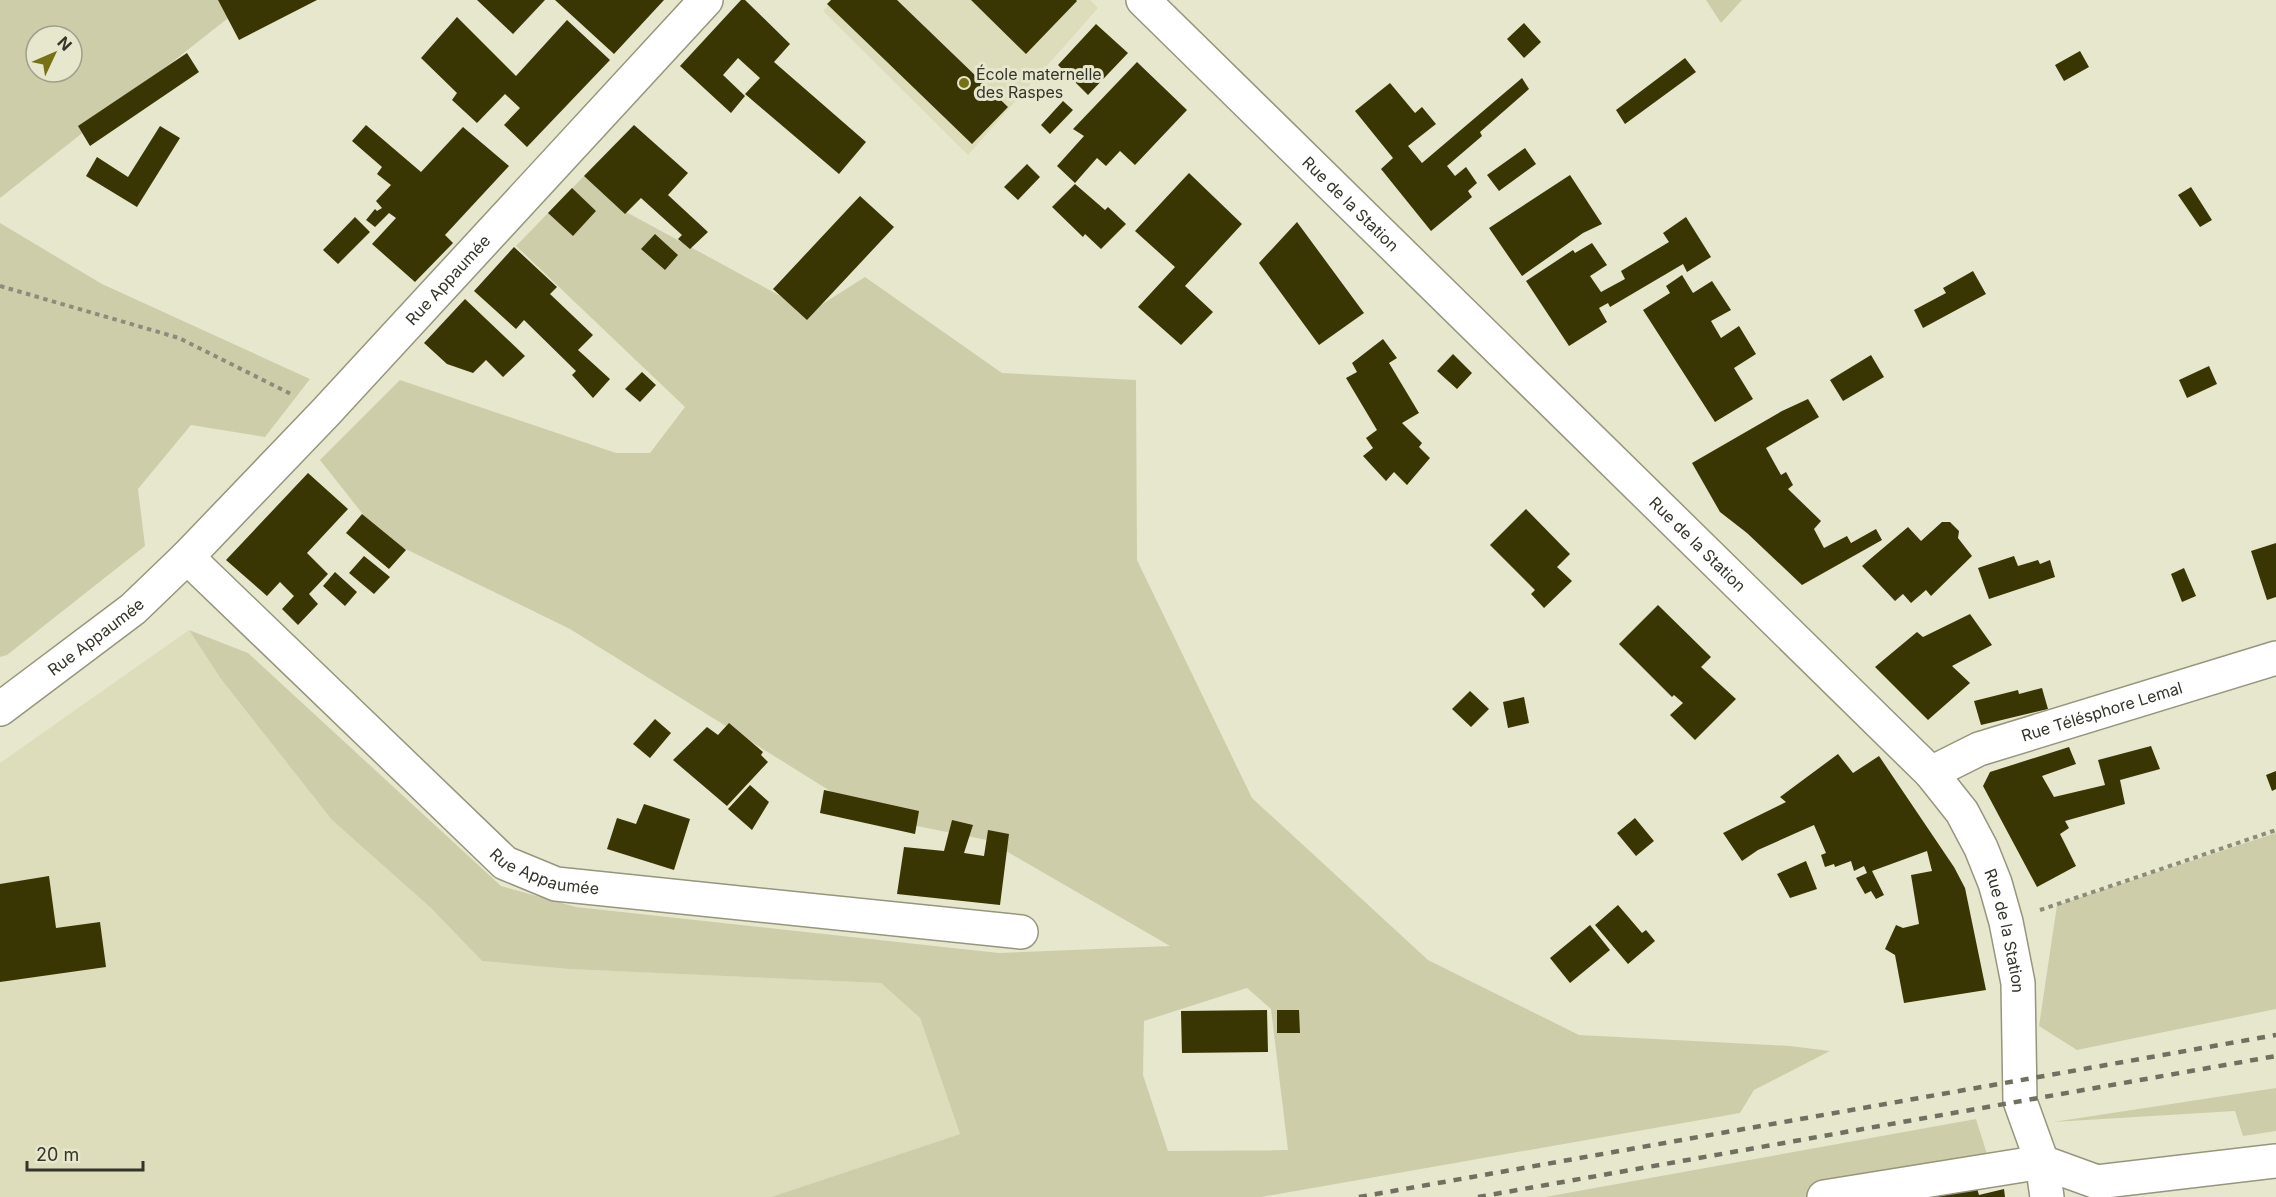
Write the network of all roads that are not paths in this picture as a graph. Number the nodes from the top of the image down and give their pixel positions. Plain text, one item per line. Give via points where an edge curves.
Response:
1 (706, 0) edge
2 (1143, 0) edge
3 (186, 557) junction
4 (2276, 658) edge
5 (0, 709) edge
6 (1931, 772) junction
7 (1021, 932) dead end
8 (2276, 1161) edge
9 (2042, 1162) junction
10 (1824, 1197) edge
11 (2047, 1197) edge

1 - 3 street, Rue Appaumée via 326,412
2 - 6 street, Rue de la Station
3 - 5 street, Rue Appaumée via 133,609
3 - 7 street, Rue Appaumée via 505,862 556,884
4 - 6 street, Rue Télésphore Lemal via 1979,749
6 - 9 street, Rue de la Station via 1962,812 1995,883 2018,983 2020,1101
8 - 9 street via 2097,1182
9 - 10 street
9 - 11 street, Rue de la Station

